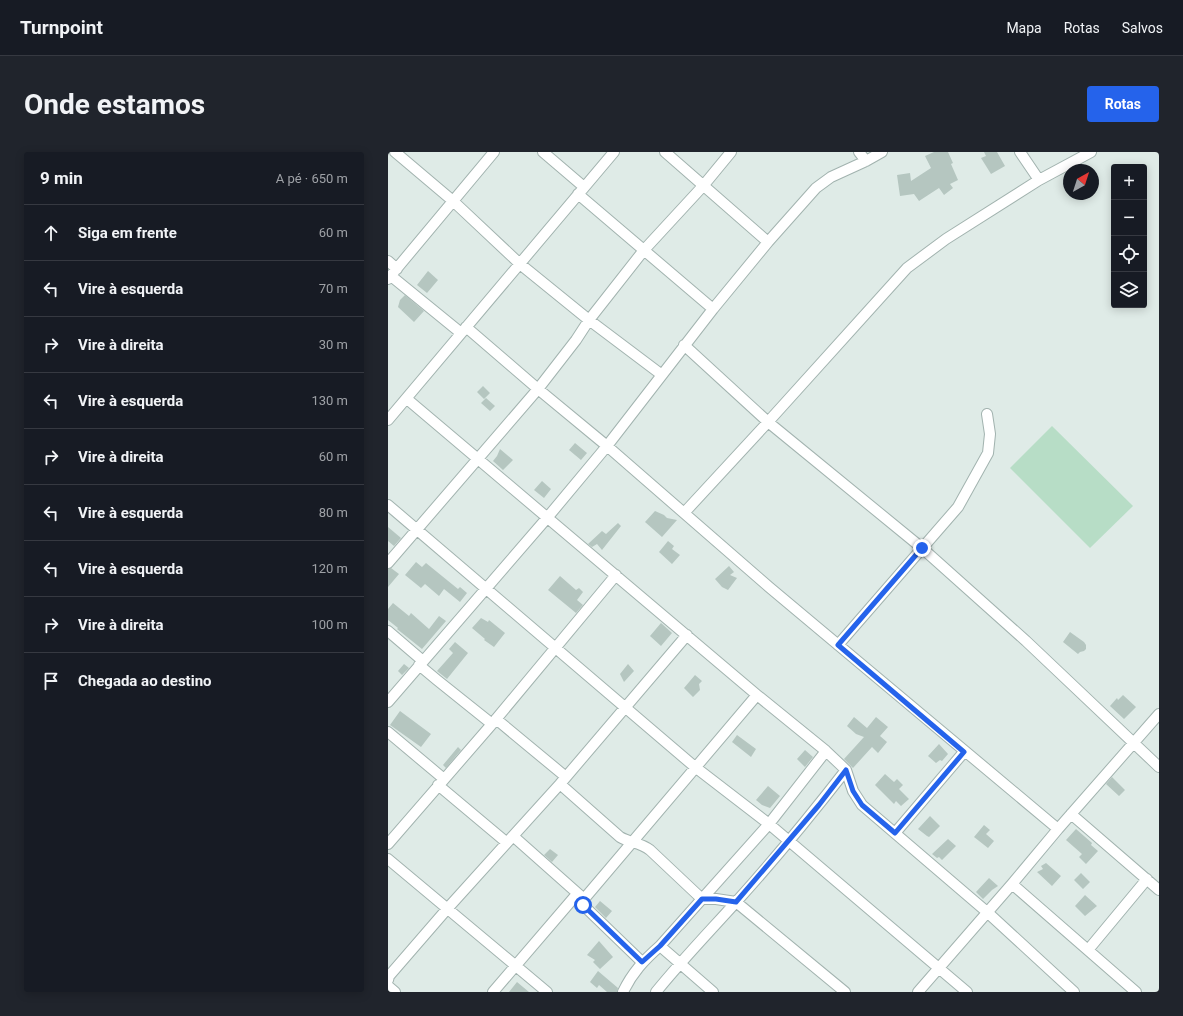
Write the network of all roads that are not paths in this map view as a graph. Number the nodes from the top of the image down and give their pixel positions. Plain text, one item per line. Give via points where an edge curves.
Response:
1 (395, 152) edge
2 (494, 152) edge
3 (543, 152) edge
4 (614, 152) edge
5 (665, 152) edge
6 (731, 152) edge
7 (859, 152) edge
8 (882, 152) edge
9 (1020, 152) edge
10 (1090, 152) edge
11 (866, 161) junction
12 (1039, 180) junction
13 (703, 186) junction
14 (581, 191) junction
15 (454, 201) junction
16 (768, 242) junction
17 (644, 250) junction
18 (388, 262) edge
19 (520, 264) junction
20 (392, 275) edge
21 (713, 309) junction
22 (589, 320) junction
23 (464, 330) junction
24 (684, 345) junction
25 (662, 375) junction
26 (538, 389) junction
27 (407, 399) junction
28 (987, 414) dead end
29 (388, 420) edge
30 (768, 422) junction
31 (607, 446) junction
32 (477, 459) junction
33 (388, 505) edge
34 (684, 513) junction
35 (547, 518) junction
36 (416, 529) junction
37 (922, 548) junction
38 (388, 563) edge
39 (616, 575) junction
40 (486, 589) junction
41 (388, 631) edge
42 (687, 635) junction
43 (838, 645) junction
44 (555, 648) junction
45 (421, 663) junction
46 (757, 696) junction
47 (388, 702) edge
48 (625, 707) junction
49 (1159, 714) edge
50 (494, 721) junction
51 (388, 732) edge
52 (1133, 743) junction
53 (826, 751) junction
54 (964, 752) junction
55 (696, 767) junction
56 (1159, 767) edge
57 (846, 770) junction
58 (563, 781) junction
59 (441, 782) junction
60 (1071, 814) junction
61 (769, 824) junction
62 (1058, 829) junction
63 (895, 833) junction
64 (510, 839) junction
65 (788, 841) junction
66 (633, 842) junction
67 (388, 844) edge
68 (388, 859) edge
69 (1147, 879) junction
70 (1012, 884) junction
71 (1159, 890) edge
72 (580, 896) junction
73 (702, 899) junction
74 (736, 902) junction
75 (447, 909) junction
76 (987, 912) junction
77 (660, 946) junction
78 (1088, 950) junction
79 (642, 962) junction
80 (679, 963) junction
81 (515, 965) junction
82 (939, 968) junction
83 (388, 979) edge
84 (396, 992) edge
85 (492, 992) edge
86 (546, 992) edge
87 (623, 992) edge
88 (656, 992) edge
89 (713, 992) edge
90 (845, 992) edge
91 (918, 992) edge
92 (967, 992) edge
93 (1074, 992) edge
94 (1136, 992) edge

1 - 15 street
2 - 15 street
3 - 14 street
4 - 14 street
5 - 13 street
6 - 13 street
7 - 11 street
8 - 11 street
9 - 12 street
10 - 12 street
11 - 16 street via 831,177 816,188
12 - 30 street via 946,239 907,268
13 - 16 street
13 - 17 street
14 - 17 street
14 - 19 street
15 - 19 street
15 - 20 street
16 - 21 street
17 - 21 street
17 - 22 street
18 - 20 street
19 - 22 street
19 - 23 street
20 - 23 street
21 - 24 street
22 - 25 street
22 - 26 street
23 - 26 street
23 - 27 street
24 - 25 street
24 - 30 street
25 - 31 street
26 - 31 street
26 - 32 street
27 - 29 street
27 - 32 street
28 - 37 street via 990,434 988,453 958,507
30 - 34 street
30 - 37 street
31 - 34 street
31 - 35 street
32 - 35 street
32 - 36 street
33 - 36 street
34 - 43 street
35 - 39 street
35 - 40 street
36 - 38 street
36 - 40 street
37 - 43 street
37 - 52 street via 1026,641
39 - 42 street
39 - 44 street
40 - 44 street
40 - 45 street
41 - 45 street
42 - 46 street
42 - 48 street
43 - 54 street
44 - 48 street
44 - 50 street
45 - 47 street
45 - 50 street via 437,680
46 - 53 street
46 - 55 street
48 - 55 street
48 - 58 street
49 - 52 street
50 - 58 street
50 - 59 street
51 - 59 street
52 - 56 street
52 - 60 street
53 - 57 street
53 - 61 street
54 - 62 street
54 - 63 street
55 - 61 street
55 - 66 street
57 - 63 street via 853,791 862,805
57 - 65 street
58 - 64 street
58 - 66 street via 620,837
59 - 64 street
59 - 67 street
60 - 62 street
60 - 69 street
61 - 65 street
61 - 73 street
62 - 70 street
63 - 76 street
64 - 72 street
64 - 75 street
65 - 74 street
65 - 82 street
66 - 72 street
66 - 73 street via 650,850
68 - 75 street
69 - 71 street
69 - 78 street
70 - 76 street
70 - 78 street
72 - 79 street via 583,905
72 - 81 street
73 - 74 street
73 - 77 street
74 - 80 street
74 - 90 street
75 - 81 street
75 - 83 street
76 - 82 street
76 - 93 street
77 - 79 street
77 - 80 street
78 - 94 street
79 - 87 street
80 - 88 street
80 - 89 street
81 - 85 street
81 - 86 street
82 - 91 street
82 - 92 street
83 - 84 street

